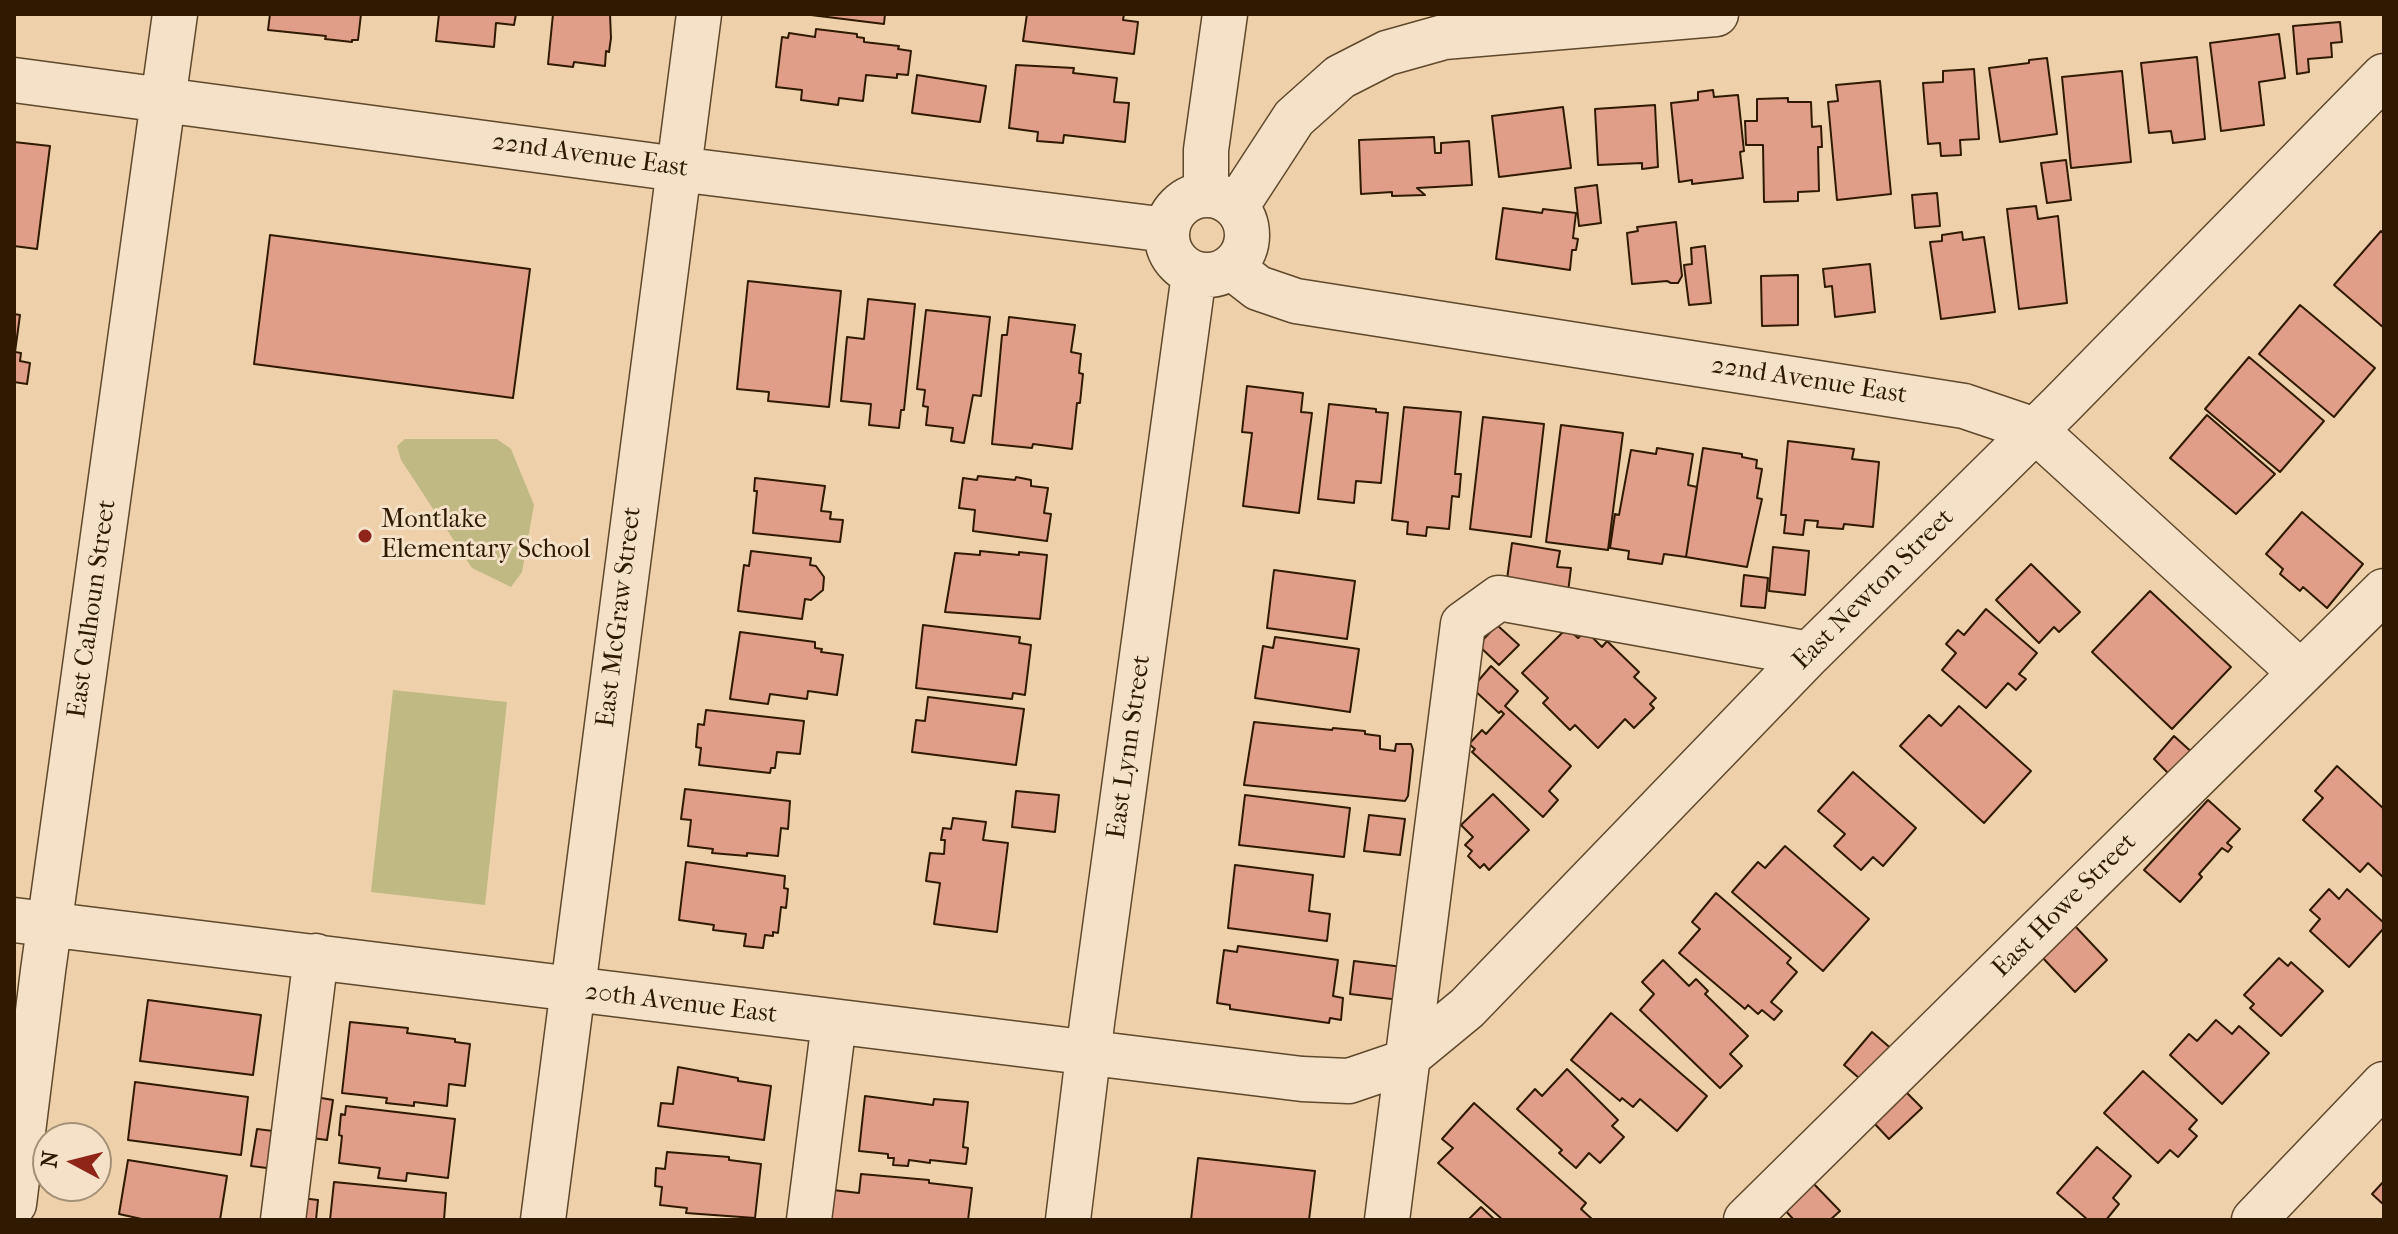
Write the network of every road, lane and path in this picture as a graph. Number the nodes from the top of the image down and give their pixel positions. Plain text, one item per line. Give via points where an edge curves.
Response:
1 (175, 14) edge
2 (699, 14) edge
3 (1225, 14) edge
4 (1716, 14) edge
5 (2384, 76) edge
6 (14, 80) edge
7 (164, 98) junction
8 (678, 169) junction
9 (1221, 201) junction
10 (1167, 230) junction
11 (1213, 271) junction
12 (2035, 430) junction
13 (2384, 591) edge
14 (1809, 654) junction
15 (2301, 673) junction
16 (32, 923) edge
17 (316, 956) junction
18 (571, 991) junction
19 (834, 1022) junction
20 (1089, 1052) junction
21 (1408, 1057) junction
22 (1349, 1081) joint
23 (2384, 1084) edge
24 (14, 1204) edge
25 (283, 1220) edge
26 (543, 1220) edge
27 (809, 1220) edge
28 (1068, 1220) edge
29 (1387, 1220) edge
30 (1746, 1220) edge
31 (2254, 1220) edge

1 - 7 street, East Calhoun Street
2 - 8 street, East McGraw Street
3 - 9 street via 1206,150
4 - 9 street via 1444,37 1387,53 1340,77 1294,118
5 - 12 street, East Newton Street
6 - 7 street, 22nd Avenue East
7 - 8 street, 22nd Avenue East
7 - 16 street, East Calhoun Street
8 - 10 street, 22nd Avenue East
8 - 18 street, East McGraw Street
9 - 10 street via 1188,199 1177,207
9 - 11 street via 1245,220 1248,233 1240,258
10 - 11 street via 1168,246 1182,268
11 - 12 street, 22nd Avenue East via 1296,301 1964,406
11 - 20 street, East Lynn Street
12 - 14 street, East Newton Street
12 - 15 street, 22nd Avenue East
13 - 15 street, East Howe Street
14 - 21 street, East Newton Street via 1467,1008
14 - 21 street via 1499,598 1463,624
15 - 30 street, East Howe Street
16 - 17 street, 20th Avenue East
16 - 24 street, East Calhoun Street
17 - 18 street, 20th Avenue East
17 - 25 street
18 - 19 street, 20th Avenue East
18 - 26 street, East McGraw Street
19 - 20 street, 20th Avenue East
19 - 27 street
20 - 22 street, 20th Avenue East
20 - 28 street, East Lynn Street
21 - 22 street, East Newton Street
21 - 29 street
23 - 31 street

